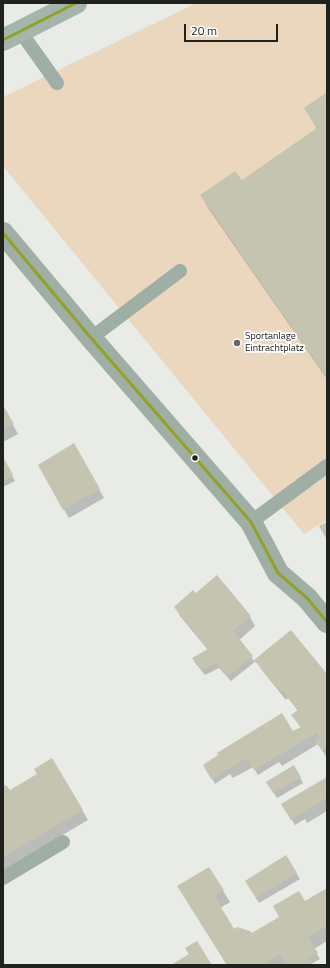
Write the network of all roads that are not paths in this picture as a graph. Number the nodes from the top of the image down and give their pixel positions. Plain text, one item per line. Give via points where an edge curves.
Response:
1 (76, 3) edge
2 (11, 36) edge
3 (57, 83) dead end
4 (3, 233) edge
5 (180, 271) dead end
6 (91, 338) junction
7 (327, 466) edge
8 (251, 522) junction
9 (327, 622) edge
10 (63, 842) dead end
11 (3, 878) edge

1 - 2 street
2 - 3 lane
4 - 6 street
5 - 6 lane
6 - 8 street
7 - 8 lane
8 - 9 street via 278,573 307,598
10 - 11 lane

